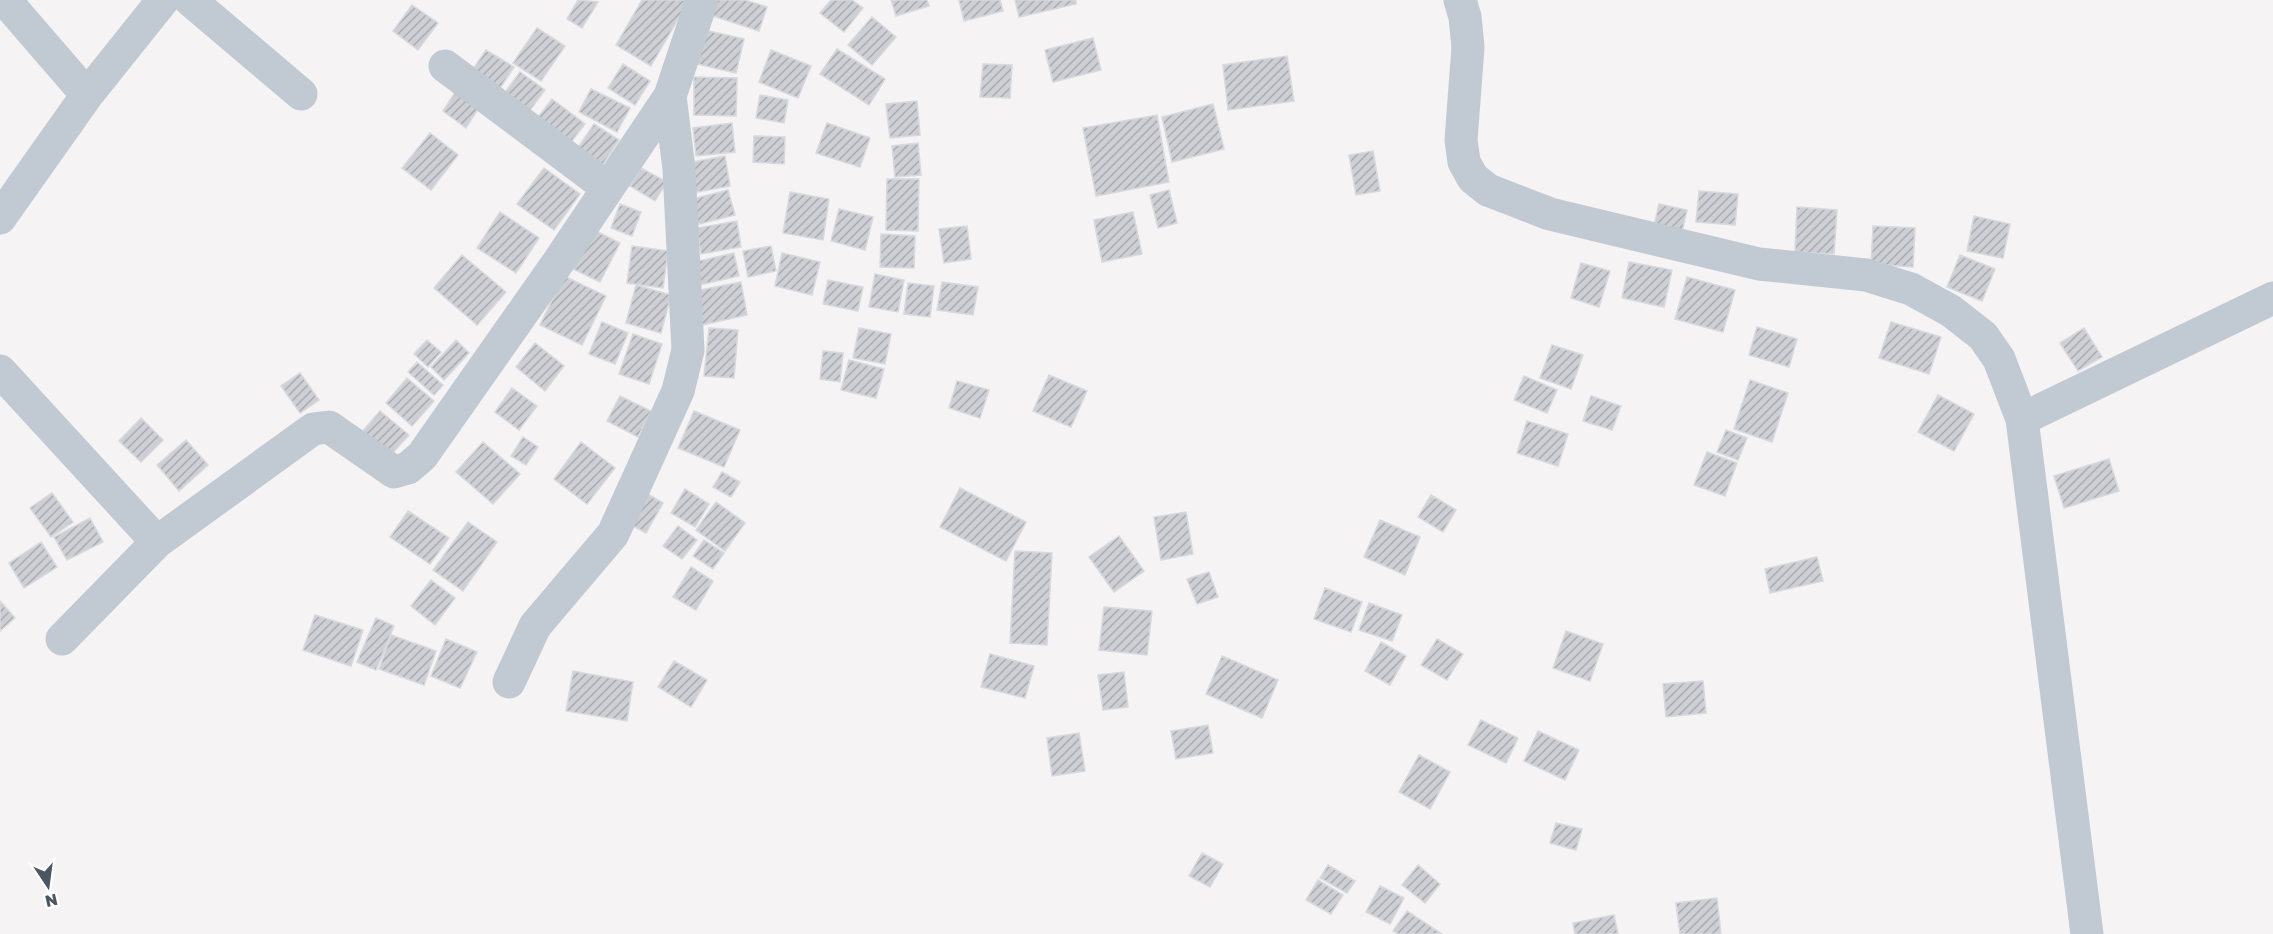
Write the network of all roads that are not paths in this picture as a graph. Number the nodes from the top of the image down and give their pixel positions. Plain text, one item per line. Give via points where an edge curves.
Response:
1 (5, 0) edge
2 (163, 0) edge
3 (190, 0) edge
4 (702, 0) edge
5 (1460, 0) edge
6 (445, 66) dead end
7 (301, 94) dead end
8 (87, 95) junction
9 (670, 96) junction
10 (608, 188) junction
11 (3, 206) edge
12 (2273, 298) edge
13 (0, 371) edge
14 (2022, 419) junction
15 (157, 542) junction
16 (62, 639) dead end
17 (508, 682) dead end
18 (2087, 934) edge

1 - 8 street
2 - 8 street
3 - 7 street
4 - 9 street
5 - 14 street via 1468,47 1461,140 1464,162 1473,178 1488,190 1550,214 1759,264 1866,275 1911,289 1951,311 1983,336 1999,359
6 - 10 street
8 - 11 street
9 - 10 street
9 - 17 street via 679,169 688,350 678,391 613,534 535,626
10 - 15 street via 422,456 408,468 394,472 328,428 313,429
12 - 14 street
13 - 15 street
14 - 18 street
15 - 16 street

